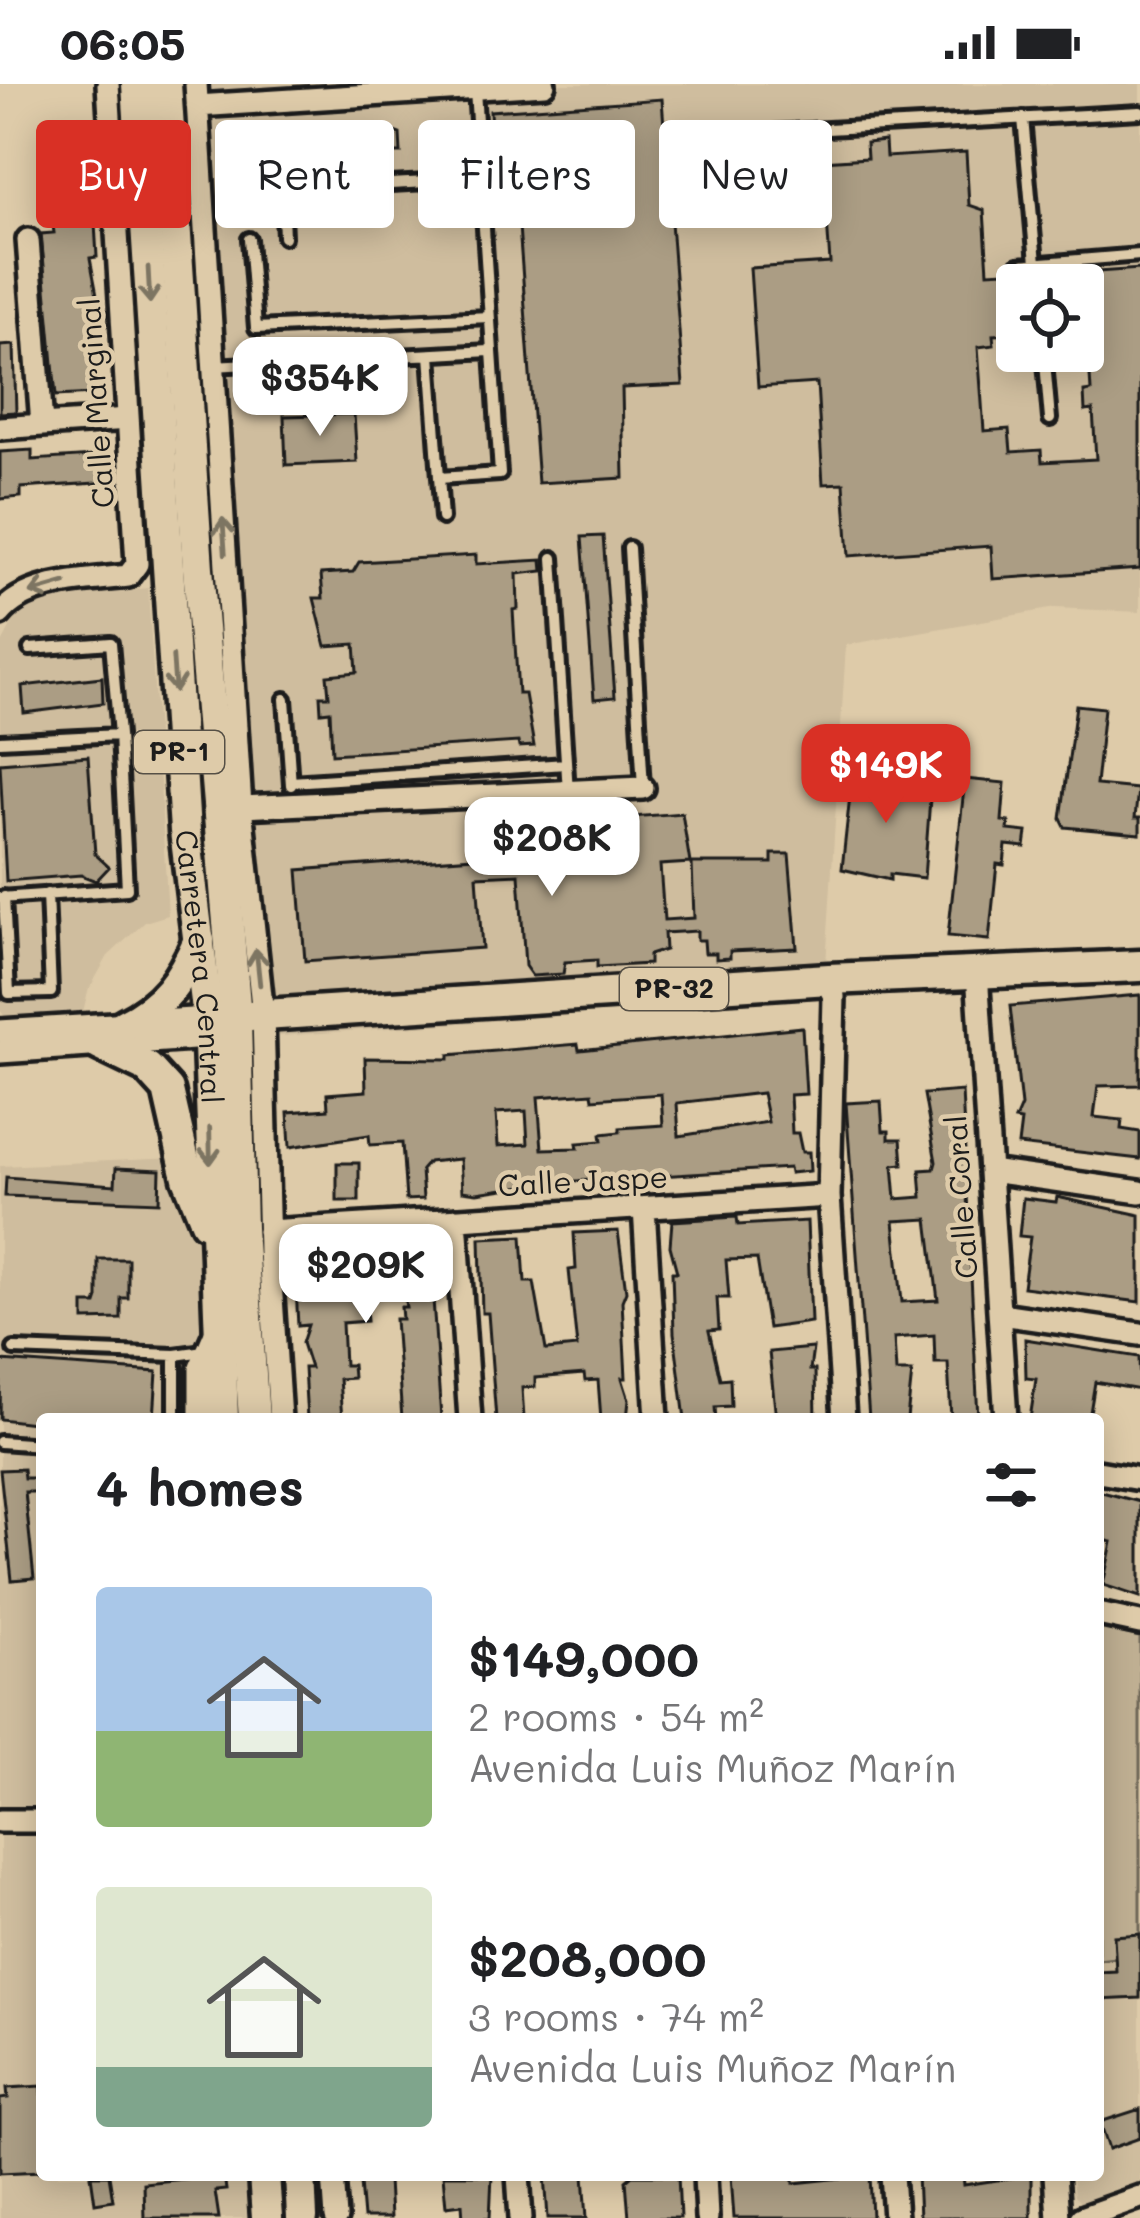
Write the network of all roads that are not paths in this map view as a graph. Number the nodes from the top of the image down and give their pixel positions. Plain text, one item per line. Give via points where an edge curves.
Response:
1 (108, 84) edge
2 (137, 84) edge
3 (166, 84) edge
4 (544, 84) edge
5 (475, 88) junction
6 (197, 105) edge
7 (1140, 112) edge
8 (1023, 118) junction
9 (169, 120) edge
10 (477, 120) edge
11 (832, 129) edge
12 (418, 182) edge
13 (180, 228) edge
14 (484, 228) edge
15 (284, 237) dead end
16 (249, 239) dead end
17 (28, 240) dead end
18 (1140, 255) edge
19 (1036, 263) junction
20 (1027, 264) edge
21 (489, 316) junction
22 (152, 347) junction
23 (490, 351) junction
24 (430, 355) junction
25 (212, 366) junction
26 (1046, 372) edge
27 (128, 419) junction
28 (1050, 419) dead end
29 (42, 424) junction
30 (203, 426) junction
31 (0, 428) edge
32 (439, 478) junction
33 (442, 518) dead end
34 (628, 548) dead end
35 (553, 558) dead end
36 (0, 614) edge
37 (30, 649) dead end
38 (285, 699) dead end
39 (118, 736) junction
40 (0, 742) edge
41 (566, 764) junction
42 (643, 788) joint
43 (568, 792) junction
44 (292, 793) junction
45 (241, 807) junction
46 (47, 894) junction
47 (2, 898) edge
48 (199, 940) junction
49 (1140, 967) edge
50 (978, 979) junction
51 (1140, 979) edge
52 (830, 987) junction
53 (124, 1025) junction
54 (236, 1026) junction
55 (0, 1031) edge
56 (100, 1045) junction
57 (0, 1052) edge
58 (990, 1172) junction
59 (1140, 1192) edge
60 (829, 1196) junction
61 (644, 1208) junction
62 (456, 1220) junction
63 (212, 1238) junction
64 (268, 1241) junction
65 (247, 1314) junction
66 (1000, 1314) junction
67 (1140, 1334) edge
68 (213, 1339) junction
69 (14, 1348) dead end
70 (175, 1355) junction
71 (175, 1413) edge
72 (200, 1413) edge
73 (222, 1413) edge
74 (254, 1413) edge
75 (280, 1413) edge
76 (470, 1413) edge
77 (657, 1413) edge
78 (844, 1413) edge
79 (1006, 1413) edge
80 (0, 1442) edge
81 (36, 1445) edge
82 (1104, 1473) edge
83 (1140, 1479) edge
84 (1104, 1615) edge
85 (1140, 1623) edge
86 (0, 1821) edge
87 (36, 1821) edge
88 (300, 2181) edge
89 (333, 2181) edge
90 (518, 2181) edge
91 (705, 2181) edge
92 (892, 2181) edge
93 (1055, 2181) edge
94 (266, 2193) edge
95 (1140, 2197) edge
96 (251, 2218) edge
97 (302, 2218) edge
98 (336, 2218) edge
99 (521, 2218) edge
100 (707, 2218) edge
101 (895, 2218) edge
102 (1058, 2218) edge
103 (1081, 2218) edge

1 - 27 street, Calle Marginal
2 -> 22 main road, Carretera Central / PR-1
3 - 9 main road, Carretera Central / PR-1
4 - 5 street
5 - 6 street
5 - 10 lane
6 - 25 street
7 - 8 lane
8 - 11 lane
8 - 19 lane
12 - 15 lane via 282,190
13 - 30 main road, Carretera Central / PR-1
14 - 21 lane
16 - 21 lane via 256,328
17 - 29 street
18 - 19 lane
19 - 20 lane
21 - 23 lane
22 - 30 main road via 174,413
22 -> 48 main road, Carretera Central / PR-1
23 - 24 lane
23 - 32 lane via 500,474
24 - 25 lane
24 - 32 lane
25 - 30 street
26 - 28 lane
27 - 29 street
27 -> 36 street, Calle Marginal via 135,573 12,599
29 - 31 street
45 -> 30 street
30 - 54 main road, Carretera Central / PR-1
32 - 33 lane
34 - 42 lane
35 - 41 lane
37 - 39 lane via 111,643
38 - 44 lane
39 - 40 lane
39 - 46 lane via 127,889
41 - 43 lane
41 - 44 lane
42 - 43 street
43 - 44 street
44 - 45 street
54 -> 45 street
46 - 47 lane
46 - 47 lane via 51,992 9,993
48 - 53 main road via 165,999
48 - 54 main road, Carretera Central / PR-1
49 - 50 main road, PR-32
50 - 51 main road, PR-32
50 - 52 main road, PR-32
50 - 58 street, Calle Coral
52 - 54 main road, PR-32
52 - 54 main road, PR-32
52 - 60 street
53 - 54 street
53 - 55 street
54 - 56 street
54 -> 63 main road, Carretera Central / PR-1
54 - 64 street
54 - 65 main road, Carretera Central
56 - 57 street
56 - 63 main road via 148,1068 168,1090
58 - 59 street
58 - 66 street, Calle Coral
60 - 61 street, Calle Jaspe
60 - 78 street
61 - 62 street, Calle Jaspe
61 - 77 street
62 - 64 street, Calle Jaspe
62 - 76 street
63 - 68 main road, Carretera Central / PR-1
64 - 65 street
64 - 75 street
65 - 74 main road, Carretera Central
66 - 67 street
66 - 79 street, Calle Coral
68 - 70 lane
68 - 72 street via 200,1368
68 - 73 main road, Carretera Central / PR-1
69 - 70 lane
70 - 71 lane
80 - 81 lane
82 - 83 street
84 - 85 street
86 - 87 street
88 - 97 main road
89 - 98 street
90 - 99 street
91 - 100 street
92 - 101 street
93 - 102 street
94 - 96 street
95 - 103 street

